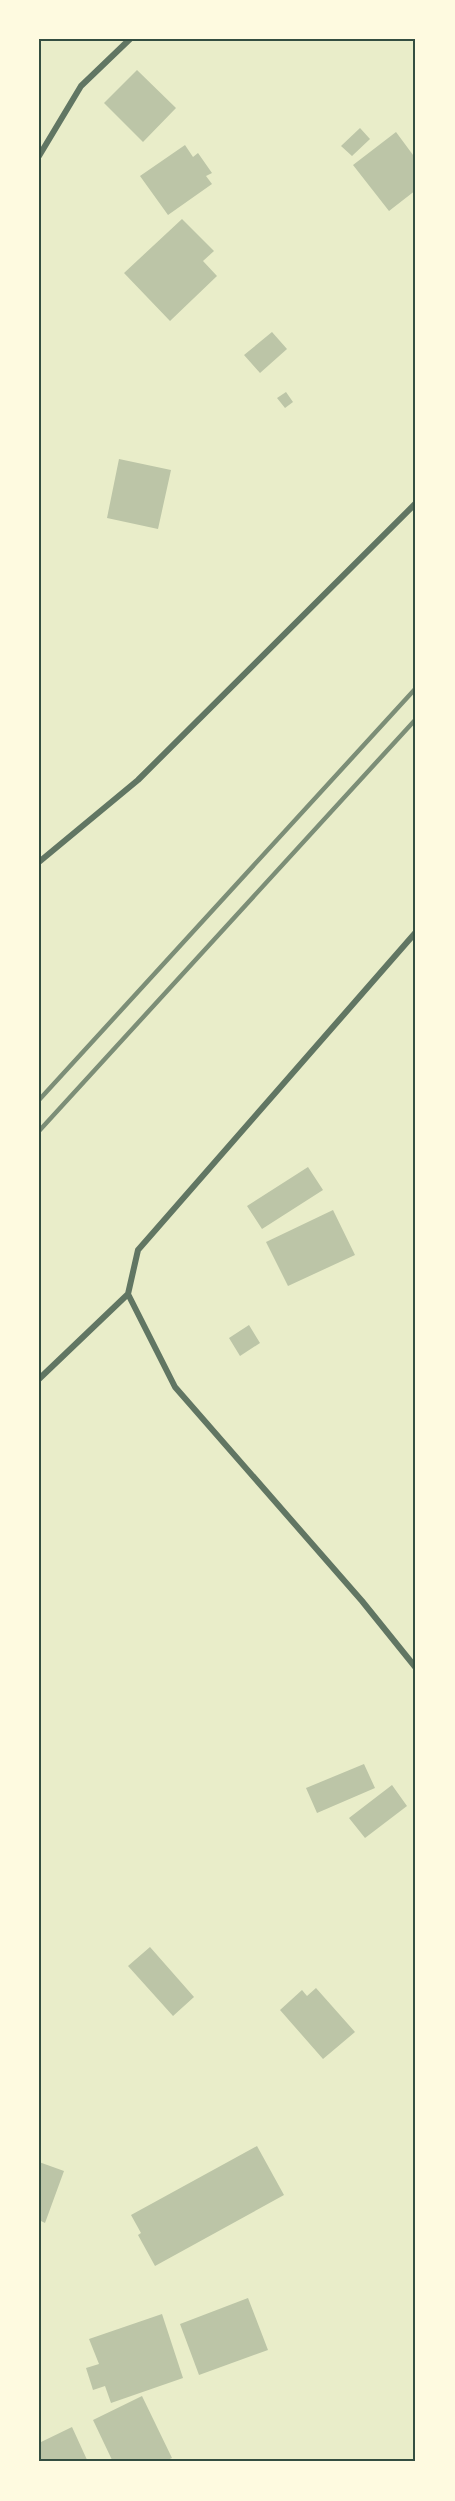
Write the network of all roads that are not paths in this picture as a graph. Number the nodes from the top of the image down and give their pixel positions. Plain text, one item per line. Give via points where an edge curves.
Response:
1 (130, 39) edge
2 (39, 156) edge
3 (416, 502) edge
4 (39, 862) edge
5 (416, 932) edge
6 (128, 1294) junction
7 (39, 1379) edge
8 (416, 1668) edge

1 - 2 street via 81,86
3 - 4 street via 138,780
5 - 6 street via 138,1250
6 - 7 street
6 - 8 street via 175,1387

